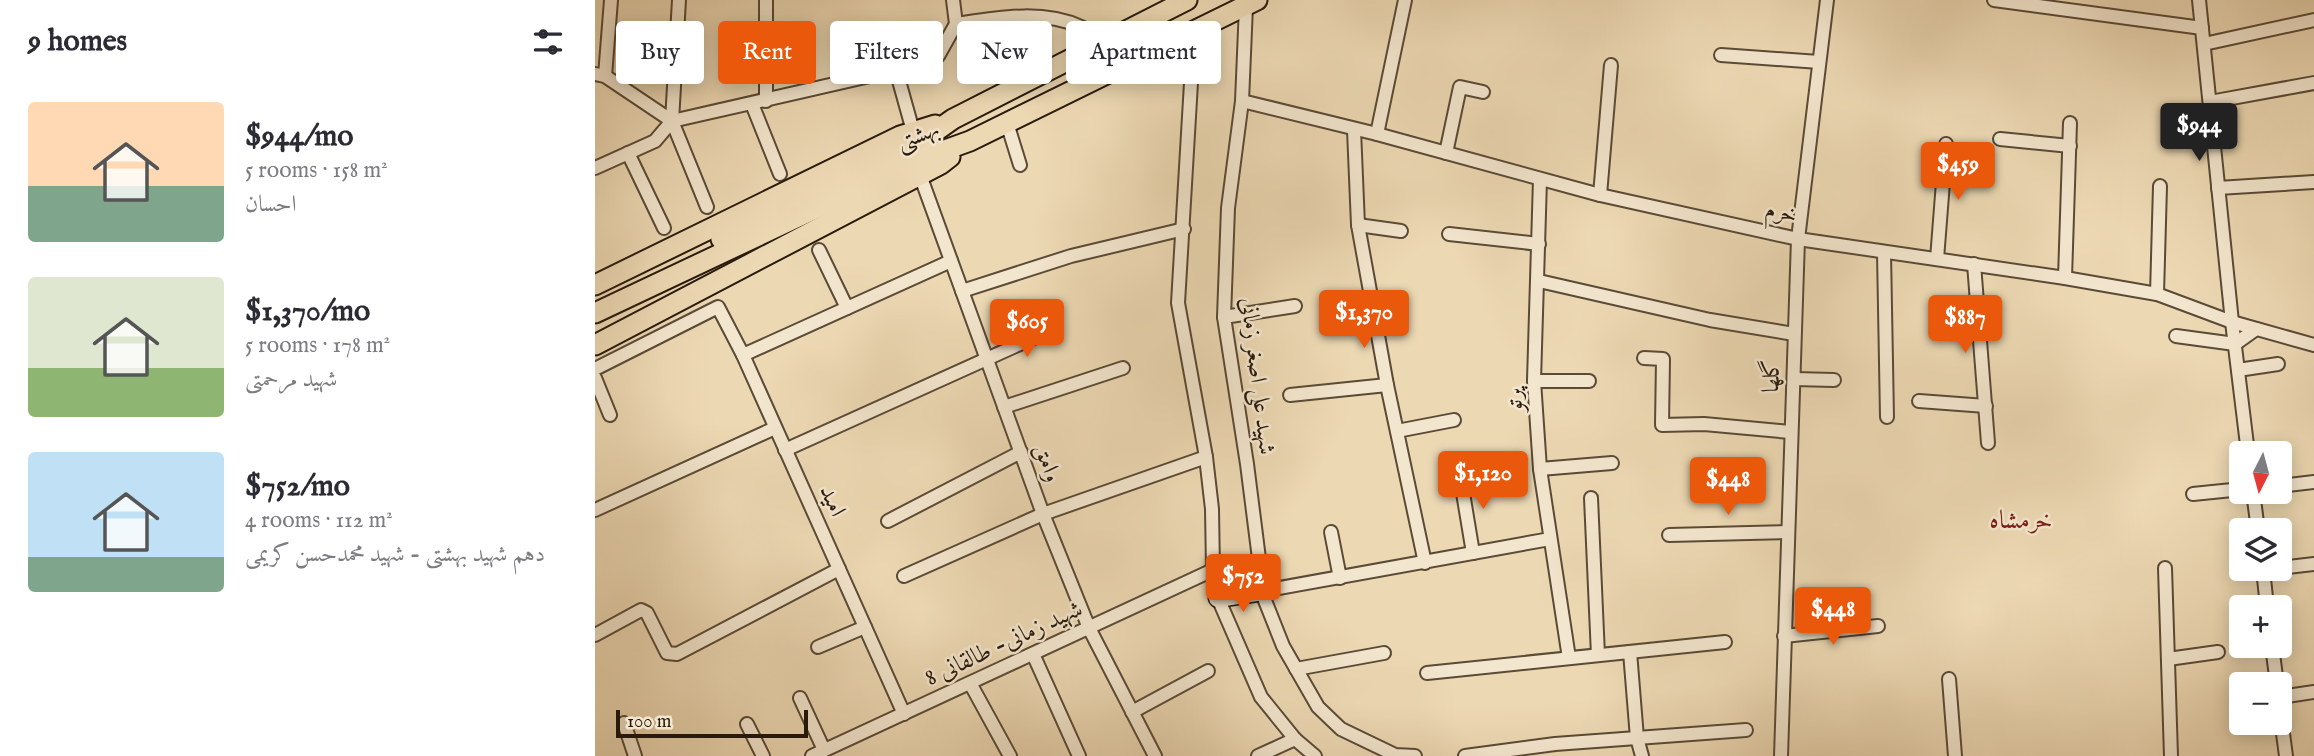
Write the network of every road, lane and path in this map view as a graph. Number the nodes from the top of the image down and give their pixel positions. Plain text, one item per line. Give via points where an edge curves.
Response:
1 (611, 0) edge
2 (678, 0) edge
3 (766, 0) edge
4 (953, 0) edge
5 (1187, 0) edge
6 (1405, 0) edge
7 (1827, 0) edge
8 (1994, 0) edge
9 (2199, 0) edge
10 (1251, 3) edge
11 (2314, 20) edge
12 (1146, 21) edge
13 (1216, 21) edge
14 (1066, 23) edge
15 (956, 24) junction
16 (2202, 28) junction
17 (2204, 44) junction
18 (943, 47) edge
19 (1721, 55) dead end
20 (1066, 61) edge
21 (1819, 62) junction
22 (1611, 65) dead end
23 (600, 75) edge
24 (2314, 83) edge
25 (837, 84) edge
26 (900, 84) edge
27 (1087, 84) edge
28 (1191, 84) edge
29 (1483, 92) dead end
30 (766, 101) junction
31 (1241, 101) junction
32 (2210, 102) junction
33 (752, 104) junction
34 (953, 119) junction
35 (672, 121) junction
36 (1007, 123) junction
37 (2070, 123) dead end
38 (1354, 130) junction
39 (913, 131) junction
40 (1377, 134) junction
41 (2000, 139) dead end
42 (970, 141) junction
43 (1946, 144) dead end
44 (2070, 146) junction
45 (628, 153) junction
46 (1446, 153) junction
47 (596, 164) edge
48 (1020, 165) dead end
49 (779, 173) dead end
50 (920, 175) junction
51 (1540, 179) junction
52 (2314, 182) edge
53 (2160, 187) dead end
54 (2218, 188) junction
55 (1600, 195) junction
56 (707, 207) dead end
57 (1358, 225) junction
58 (664, 228) dead end
59 (1184, 229) junction
60 (1401, 231) dead end
61 (1449, 234) dead end
62 (1798, 239) junction
63 (1539, 244) junction
64 (819, 250) dead end
65 (1884, 253) junction
66 (1937, 258) junction
67 (951, 261) junction
68 (1974, 264) junction
69 (2065, 278) junction
70 (1538, 281) junction
71 (595, 285) edge
72 (962, 291) junction
73 (2157, 294) junction
74 (595, 300) edge
75 (1296, 306) dead end
76 (847, 307) junction
77 (595, 313) edge
78 (1224, 317) junction
79 (2232, 322) junction
80 (1053, 329) dead end
81 (2256, 329) junction
82 (1794, 334) junction
83 (2175, 336) dead end
84 (2235, 344) junction
85 (598, 345) edge
86 (2314, 345) edge
87 (743, 355) junction
88 (1644, 358) dead end
89 (987, 359) junction
90 (2278, 364) dead end
91 (1123, 368) dead end
92 (595, 369) edge
93 (2238, 370) junction
94 (595, 378) edge
95 (1794, 379) junction
96 (1834, 380) dead end
97 (1534, 381) junction
98 (1589, 381) dead end
99 (1387, 385) junction
100 (1290, 395) dead end
101 (1919, 401) dead end
102 (1986, 406) junction
103 (1004, 407) junction
104 (610, 415) dead end
105 (1887, 418) dead end
106 (1454, 421) dead end
107 (775, 428) junction
108 (1397, 431) junction
109 (1790, 432) junction
110 (2247, 441) edge
111 (1988, 443) dead end
112 (785, 450) junction
113 (1021, 452) junction
114 (1206, 457) junction
115 (1612, 463) dead end
116 (1540, 469) junction
117 (1460, 475) dead end
118 (2314, 482) edge
119 (2293, 484) edge
120 (2229, 490) edge
121 (2193, 494) dead end
122 (1591, 498) dead end
123 (595, 510) edge
124 (1043, 514) junction
125 (888, 521) dead end
126 (1331, 532) dead end
127 (1788, 532) junction
128 (1669, 535) dead end
129 (1550, 539) junction
130 (1473, 553) junction
131 (1425, 563) junction
132 (2314, 564) edge
133 (2292, 567) edge
134 (2165, 568) dead end
135 (839, 569) junction
136 (1213, 570) junction
137 (904, 576) dead end
138 (1340, 578) junction
139 (1263, 591) junction
140 (1218, 598) junction
141 (865, 626) junction
142 (1878, 626) dead end
143 (1089, 628) junction
144 (595, 635) edge
145 (1784, 636) junction
146 (1725, 642) dead end
147 (818, 647) dead end
148 (1630, 652) junction
149 (2218, 652) dead end
150 (1384, 653) dead end
151 (1033, 654) junction
152 (1598, 655) junction
153 (1569, 658) junction
154 (2168, 659) junction
155 (1296, 669) junction
156 (1208, 671) dead end
157 (1427, 673) dead end
158 (1949, 679) dead end
159 (970, 683) junction
160 (2314, 692) edge
161 (2292, 695) edge
162 (800, 698) dead end
163 (1132, 712) junction
164 (904, 713) junction
165 (624, 723) dead end
166 (747, 724) dead end
167 (1746, 730) dead end
168 (2283, 735) edge
169 (1636, 738) junction
170 (1294, 739) junction
171 (1556, 750) edge
172 (818, 753) edge
173 (635, 756) edge
174 (763, 756) edge
175 (1010, 756) edge
176 (1079, 756) edge
177 (1155, 756) edge
178 (1258, 756) edge
179 (1315, 756) edge
180 (1415, 756) edge
181 (1465, 756) edge
182 (1642, 756) edge
183 (1781, 756) edge
184 (1955, 756) edge
185 (2171, 756) edge
186 (2286, 756) edge

1 - 23 street
2 - 35 street
3 - 30 street
4 - 15 street
5 - 12 main road, بهشتی
6 - 40 street
7 - 21 street, گلها
8 - 16 street
9 - 16 street
10 - 13 main road, بهشتی
10 - 31 street, شهید علی اصغر زمانی
11 - 17 street
14 - 15 street via 1041,16
15 - 18 street
16 - 17 street
17 - 32 street
19 - 21 street
20 - 34 main road, بهشتی
21 - 62 street, گلها
22 - 55 street
23 - 35 street
24 - 32 street
25 - 30 street
26 - 39 street
27 - 36 main road, بهشتی
28 - 59 street
29 - 46 street via 1460,87
30 - 33 street
31 - 38 street, خرم
31 - 78 street, شهید علی اصغر زمانی via 1228,208
32 - 54 street
33 - 35 street
33 - 49 street
34 - 39 main road
34 - 74 main road, بهشتی via 919,143
35 - 45 street via 655,141
35 - 56 street
36 - 42 main road, بهشتی
36 - 48 street
37 - 44 street
38 - 40 street, خرم
38 - 57 street
39 - 71 main road
40 - 46 street, خرم
41 - 44 street
42 - 50 main road
42 - 77 main road, بهشتی via 923,158
43 - 66 street
44 - 69 street
45 - 47 street
45 - 58 street
46 - 51 street, خرم
50 - 67 street, وامق
50 - 85 main road
51 - 55 street, خرم
51 - 63 street, پرتو
52 - 54 street
53 - 73 street
54 - 79 street
55 - 62 street, خرم
57 - 60 street
57 - 99 street
59 - 72 street via 1071,256
59 - 114 street via 1178,303
61 - 63 street
62 - 65 street, خرم
62 - 82 street, گلها
63 - 70 street, پرتو
64 - 76 street
65 - 66 street, خرم
65 - 105 street
66 - 68 street, خرم
67 - 72 street, وامق
67 - 76 street
68 - 69 street, خرم
68 - 102 street
69 - 73 street, خرم
70 - 82 street
70 - 97 street, پرتو
72 - 89 street, وامق
73 - 79 street, خرم
75 - 78 street
76 - 87 street
78 - 139 street, شهید علی اصغر زمانی
79 - 81 street, خرم
79 - 84 street
80 - 89 street
81 - 84 street
81 - 86 street, خرم
82 - 95 street, گلها
83 - 84 street
84 - 93 street
87 - 92 street, امید via 718,307
87 - 107 street, امید
88 - 109 street via 1663,359 1662,425
89 - 103 street, وامق
89 - 112 street
90 - 93 street
91 - 103 street
93 - 110 street
94 - 104 street
95 - 96 street
95 - 109 street, گلها
97 - 98 street
97 - 116 street, پرتو
99 - 100 street
99 - 108 street
101 - 102 street
102 - 111 street
103 - 113 street, وامق
106 - 108 street
107 - 112 street, امید
107 - 123 street
108 - 131 street
109 - 127 street, گلها
112 - 135 street, امید
113 - 124 street, وامق
113 - 125 street
114 - 124 street
114 - 136 street
115 - 116 street
116 - 129 street, پرتو
117 - 130 street
118 - 119 street
120 - 121 street
122 - 152 street
124 - 137 street
124 - 143 street, وامق
126 - 138 street
127 - 128 street
127 - 145 street, گلها
129 - 130 street
129 - 153 street, پرتو
130 - 131 street
131 - 138 street
132 - 133 street
134 - 154 street
135 - 141 street, امید
135 - 144 street via 677,654 667,653 647,613 641,610
136 - 140 street
136 - 143 street, شهید زمانی- طالقانی 8
138 - 139 street
139 - 140 street
139 - 155 street, شهید علی اصغر زمانی
140 - 170 street via 1261,697
141 - 147 street
141 - 164 street, امید
142 - 145 street
143 - 151 street, شهید زمانی- طالقانی 8
143 - 163 street, وامق
145 - 183 street, گلها
146 - 148 street
148 - 152 street
148 - 169 street
149 - 154 street
150 - 155 street
151 - 159 street, شهید زمانی- طالقانی 8
151 - 176 street
152 - 153 street
153 - 157 street
154 - 185 street
155 - 180 street, شهید علی اصغر زمانی via 1318,707 1341,729 1395,755
156 - 163 street
158 - 184 street
159 - 164 street, شهید زمانی- طالقانی 8
159 - 175 street
160 - 161 street
162 - 172 street
163 - 177 street, وامق
164 - 172 street, شهید زمانی- طالقانی 8
165 - 173 street
166 - 174 street
167 - 169 street
168 - 186 street
169 - 171 street
169 - 182 street
170 - 178 street
170 - 179 street
171 - 181 street

